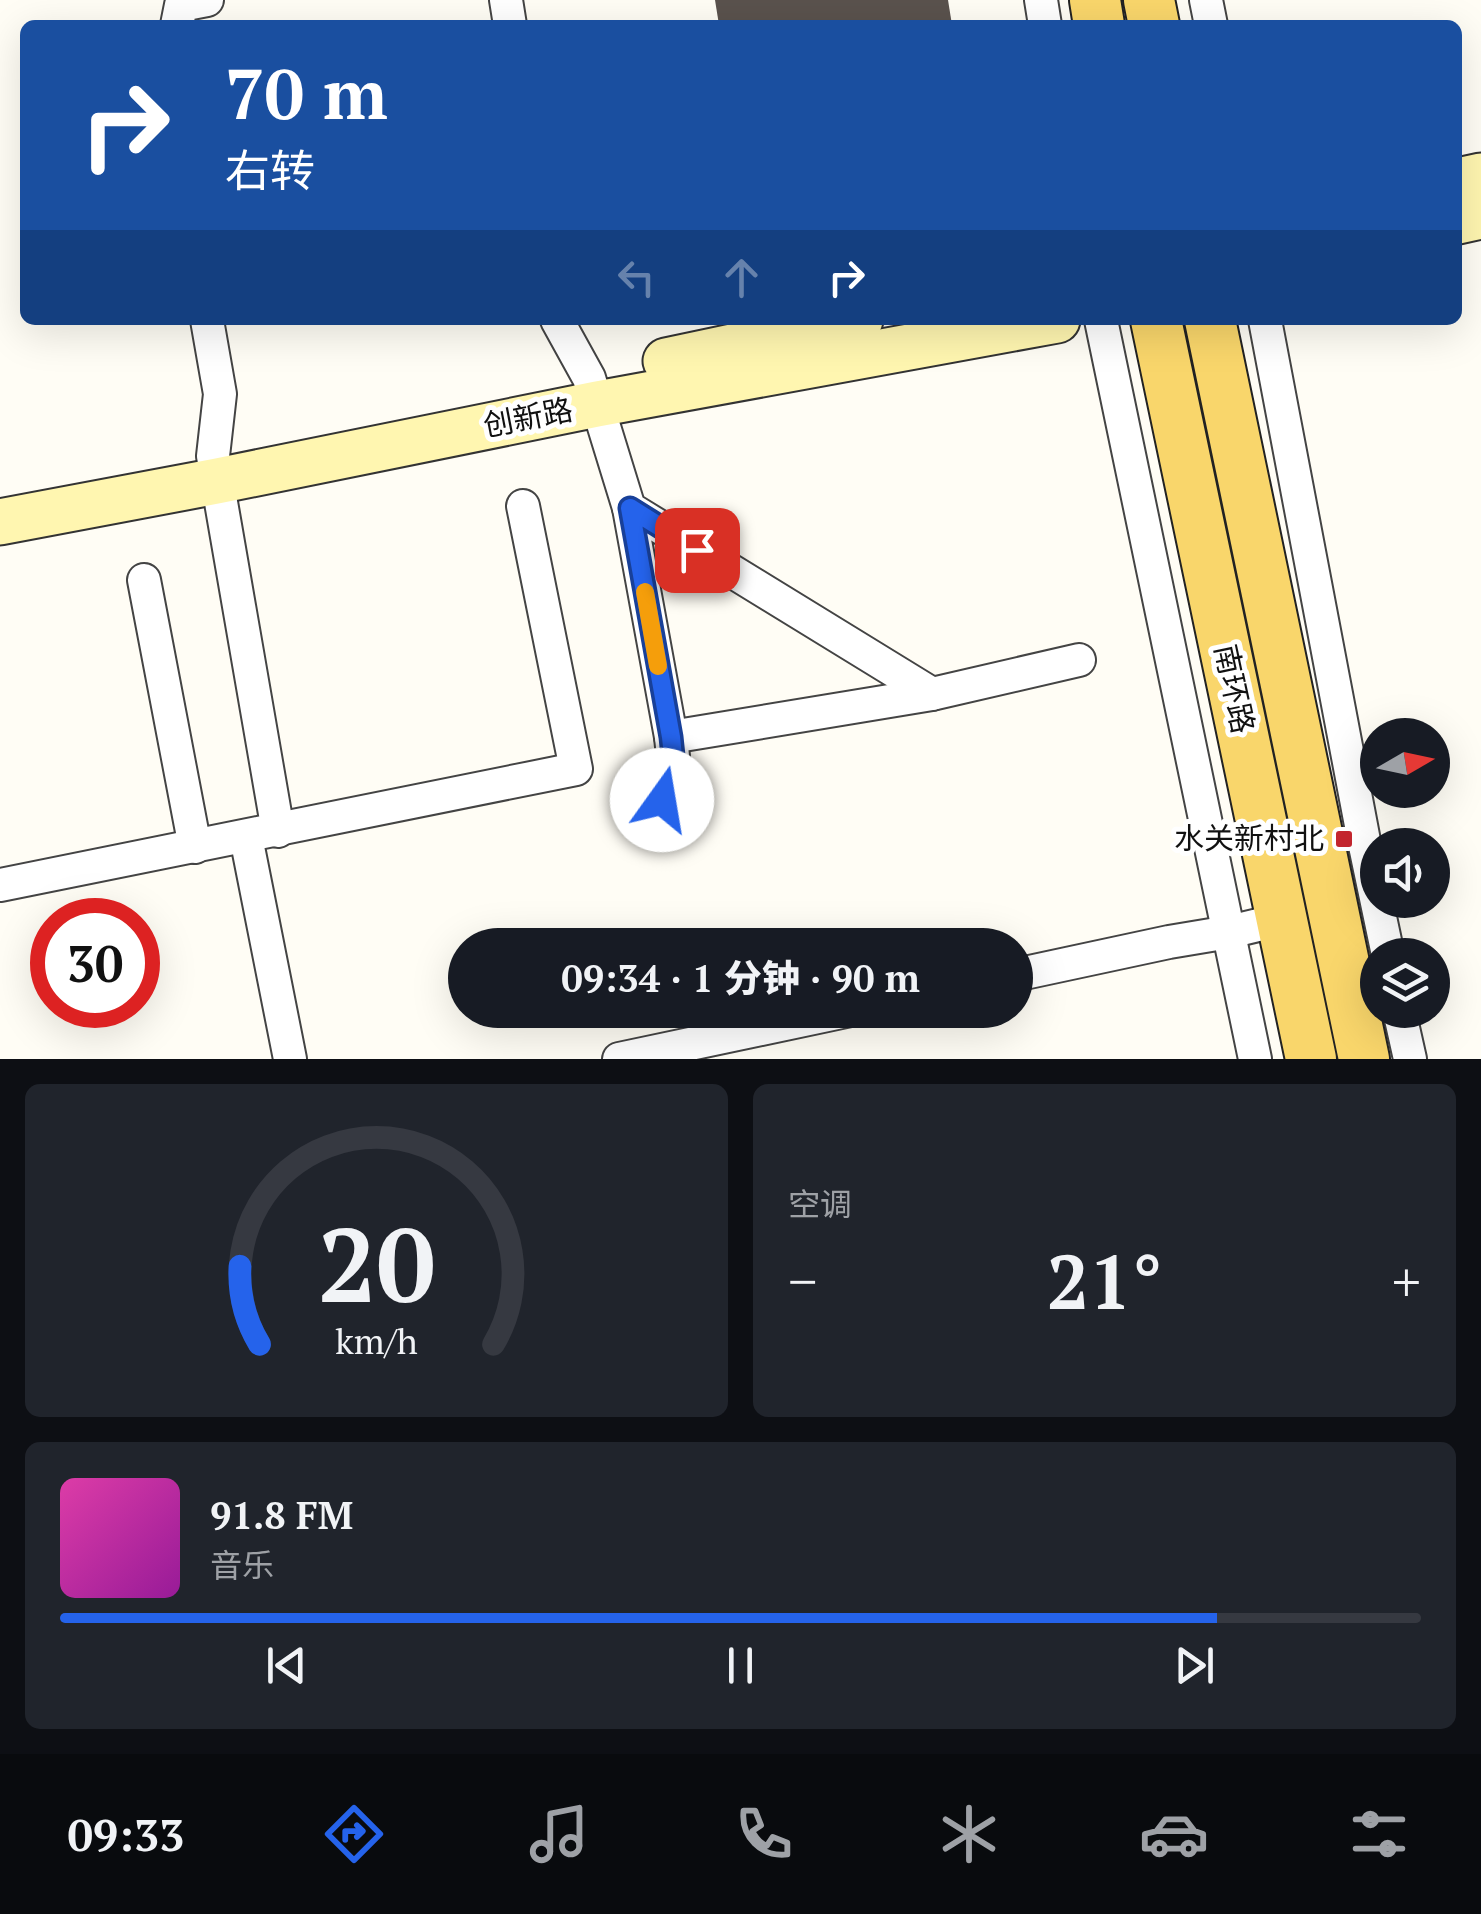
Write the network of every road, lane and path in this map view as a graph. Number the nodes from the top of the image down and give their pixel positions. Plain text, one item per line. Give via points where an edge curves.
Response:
1 (207, 0) edge
2 (178, 20) edge
3 (208, 325) edge
4 (560, 325) edge
5 (841, 325) edge
6 (1024, 325) edge
7 (1102, 325) edge
8 (1157, 325) edge
9 (1211, 325) edge
10 (1267, 325) edge
11 (593, 391) junction
12 (215, 468) junction
13 (0, 494) edge
14 (523, 506) dead end
15 (630, 508) junction
16 (0, 522) edge
17 (1312, 566) junction
18 (144, 580) dead end
19 (1079, 660) dead end
20 (1287, 680) junction
21 (932, 694) junction
22 (671, 737) junction
23 (662, 800) dead end
24 (262, 834) junction
25 (195, 847) junction
26 (0, 885) edge
27 (1283, 919) junction
28 (1230, 932) junction
29 (1385, 938) edge
30 (1033, 971) edge
31 (766, 1028) edge
32 (1403, 1028) edge
33 (290, 1059) edge
34 (620, 1059) edge
35 (1255, 1059) edge
36 (1311, 1059) edge
37 (1364, 1059) edge
38 (1410, 1059) edge

1 - 2 street via 181,5
3 - 12 street via 220,394
4 - 11 street
5 - 11 street, 创新路
6 - 11 street, 创新路
7 - 28 street
8 - 27 main road, 南环路
9 - 20 main road, 南环路
10 - 17 street
11 - 12 street, 创新路
11 - 15 street
12 - 13 street, 创新路
12 - 16 street, 创新路
12 - 24 street
14 - 24 street via 576,770
15 - 21 street
15 - 22 street
17 - 20 street
17 - 29 street
18 - 25 street
19 - 21 street
20 - 37 main road, 南环路
21 - 22 street
22 - 23 street via 674,766
24 - 25 street
24 - 33 street
25 - 26 street
27 - 28 street
27 - 36 main road, 南环路
28 - 30 street
28 - 35 street
31 - 34 street
32 - 38 street

